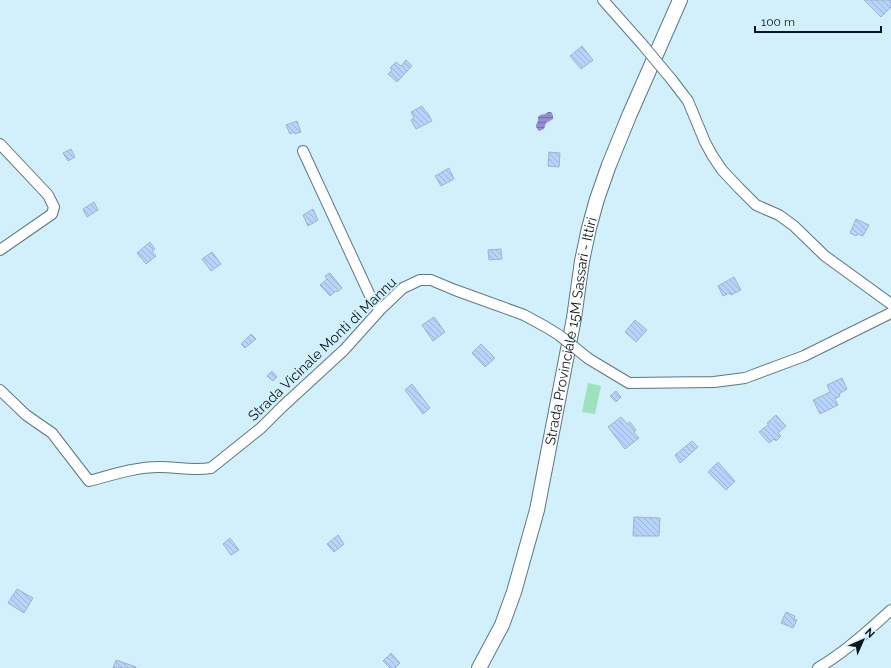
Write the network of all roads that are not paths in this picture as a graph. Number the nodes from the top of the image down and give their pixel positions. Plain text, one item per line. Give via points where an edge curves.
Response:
1 (603, 0) edge
2 (680, 0) edge
3 (0, 144) edge
4 (303, 151) dead end
5 (0, 250) edge
6 (891, 304) edge
7 (380, 310) junction
8 (891, 313) edge
9 (0, 390) edge
10 (891, 610) edge
11 (479, 668) edge
12 (818, 668) edge

1 - 6 street, bridge via 688,101 712,156 739,188 756,205 779,215 825,256
2 - 11 main road, Strada Provinciale 15M Sassari - Ittiri via 629,116 597,199 582,261 574,318 537,510 502,625
3 - 5 street via 48,195 54,207 52,214
4 - 7 street via 372,300
7 - 8 street, Strada Vicinale Monti di Mannu, bridge via 403,288 420,280 431,280 524,315 559,335 589,359 629,383 714,382 745,378 804,356
7 - 9 street, Strada Vicinale Monti di Mannu via 344,350 261,428 211,468 144,468 90,481 52,434 26,415
10 - 12 street via 856,641

